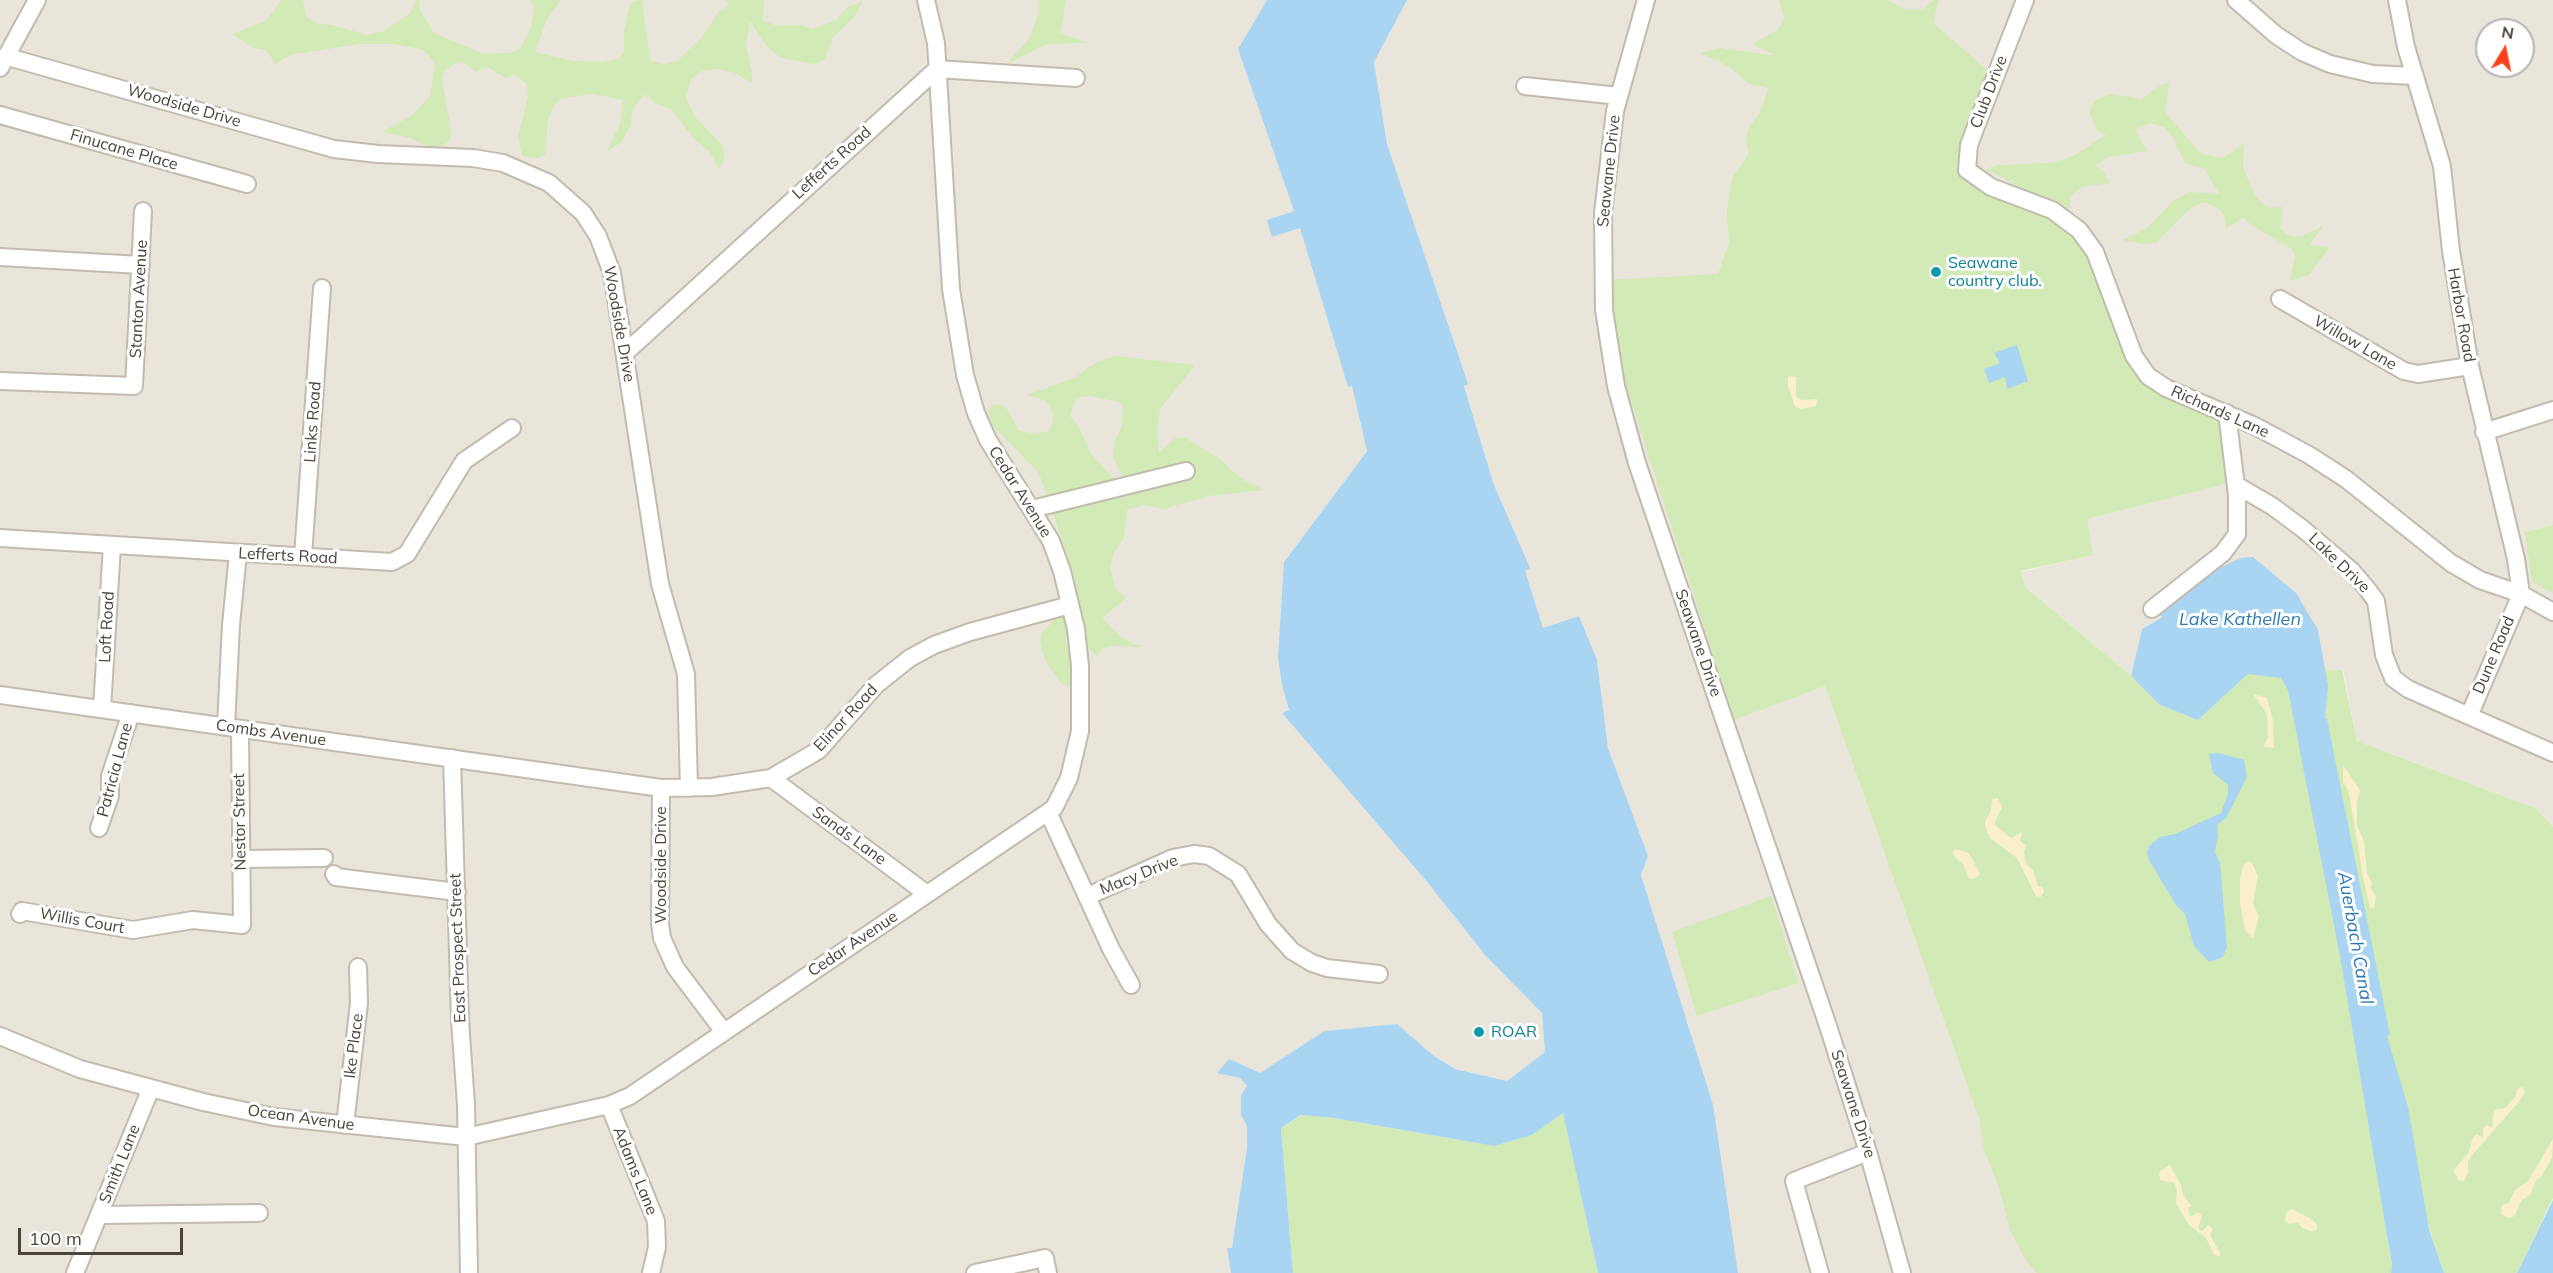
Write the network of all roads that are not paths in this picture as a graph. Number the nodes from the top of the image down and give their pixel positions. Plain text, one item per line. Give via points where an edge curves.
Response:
1 (38, 0) edge
2 (926, 0) edge
3 (1646, 0) edge
4 (2025, 0) edge
5 (2236, 0) edge
6 (2397, 0) edge
7 (4, 62) edge
8 (937, 69) junction
9 (2415, 75) junction
10 (1076, 78) dead end
11 (1526, 86) dead end
12 (1619, 96) junction
13 (0, 115) edge
14 (1980, 181) joint
15 (247, 184) dead end
16 (143, 211) dead end
17 (0, 257) edge
18 (141, 265) junction
19 (322, 288) dead end
20 (2280, 299) dead end
21 (625, 353) junction
22 (2470, 366) junction
23 (0, 381) edge
24 (2553, 410) edge
25 (2227, 413) junction
26 (512, 428) dead end
27 (2484, 432) junction
28 (1186, 471) dead end
29 (2236, 486) junction
30 (1032, 509) junction
31 (0, 538) edge
32 (112, 545) junction
33 (237, 553) junction
34 (303, 556) junction
35 (2521, 594) junction
36 (1070, 605) junction
37 (2152, 609) dead end
38 (2553, 612) edge
39 (0, 695) edge
40 (102, 709) junction
41 (131, 713) junction
42 (2469, 716) junction
43 (233, 728) junction
44 (2553, 753) edge
45 (452, 758) junction
46 (541, 771) joint
47 (771, 778) junction
48 (661, 788) junction
49 (688, 788) junction
50 (1048, 812) junction
51 (99, 828) dead end
52 (324, 858) dead end
53 (241, 859) junction
54 (334, 874) dead end
55 (457, 892) junction
56 (927, 894) junction
57 (1088, 896) junction
58 (20, 914) dead end
59 (242, 914) joint
60 (358, 967) dead end
61 (1379, 974) dead end
62 (1131, 985) dead end
63 (724, 1032) junction
64 (0, 1036) edge
65 (151, 1088) junction
66 (609, 1105) junction
67 (345, 1125) junction
68 (466, 1137) junction
69 (1868, 1152) junction
70 (259, 1213) dead end
71 (99, 1215) junction
72 (75, 1273) edge
73 (469, 1273) edge
74 (651, 1273) edge
75 (975, 1273) edge
76 (1048, 1273) edge
77 (1820, 1273) edge
78 (1902, 1273) edge

1 - 7 street
2 - 8 street, Cedar Avenue via 936,43
3 - 12 street, Seawane Drive
4 - 14 street, Club Drive via 1969,145 1966,170
5 - 9 street via 2276,35 2330,64 2373,74
6 - 9 street, Harbor Road
7 - 21 street, Woodside Drive via 334,149 473,158 529,173 563,194 583,213 598,236 612,273
8 - 10 street
8 - 21 street, Lefferts Road
8 - 30 street, Cedar Avenue via 951,289 964,375 988,440
9 - 22 street, Harbor Road via 2442,166
11 - 12 street
12 - 69 street, Seawane Drive via 1608,156 1602,247 1604,310 1616,386 1637,463
13 - 15 street, Finucane Place
14 - 25 street, Richards Lane via 2052,210 2072,223 2095,252 2134,356 2148,376 2166,388
16 - 18 street, Stanton Avenue
17 - 18 street
18 - 23 street, Stanton Avenue via 134,386
19 - 34 street, Links Road
20 - 22 street, Willow Lane via 2403,371 2418,374
21 - 49 street, Woodside Drive via 660,586 686,674
22 - 27 street, Harbor Road
24 - 27 street
25 - 29 street
25 - 35 street, Richards Lane via 2328,467 2451,563 2480,580
26 - 34 street, Lefferts Road via 464,461 402,559 392,562
27 - 35 street, Harbor Road
28 - 30 street
29 - 37 street via 2239,526 2234,540
29 - 42 street, Lake Drive via 2303,529 2368,590 2376,601 2384,655 2393,678 2408,689
30 - 36 street, Cedar Avenue via 1051,541
31 - 32 street, Lefferts Road
32 - 33 street, Lefferts Road
32 - 40 street, Loft Road
33 - 34 street, Lefferts Road
33 - 43 street via 231,625
35 - 38 street
35 - 42 street, Dune Road
36 - 47 street, Elinor Road via 970,632 910,658 876,685 819,750
36 - 50 street, Cedar Avenue via 1080,666 1080,731 1069,778
39 - 40 street, Combs Avenue
40 - 41 street, Combs Avenue
41 - 43 street, Combs Avenue
41 - 51 street, Patricia Lane via 110,776 110,796
42 - 44 street, Lake Drive
43 - 45 street, Combs Avenue
43 - 53 street, Nestor Street
45 - 46 street, Combs Avenue
45 - 55 street, East Prospect Street
46 - 48 street, Elinor Road
47 - 49 street, Elinor Road
47 - 56 street, Sands Lane
48 - 49 street, Elinor Road
48 - 63 street, Woodside Drive via 662,938 675,967
50 - 56 street, Cedar Avenue
50 - 57 street, Macy Drive
52 - 53 street
53 - 59 street, Nestor Street
54 - 55 street
55 - 68 street, East Prospect Street
56 - 63 street, Cedar Avenue
57 - 61 street, Macy Drive via 1173,858 1209,856 1238,874 1268,924 1292,951 1328,968
57 - 62 street, Macy Drive
58 - 59 street, Willis Court via 22,911 133,930 193,920 242,925
60 - 67 street, Ike Place via 359,1003
63 - 66 street, Cedar Avenue via 630,1096
64 - 65 street, Ocean Avenue via 80,1069
65 - 67 street, Ocean Avenue via 274,1117
65 - 71 street, Smith Lane
66 - 68 street, Ocean Avenue
66 - 74 street, Adams Lane via 656,1221 657,1247
67 - 68 street, Ocean Avenue
68 - 73 street, East Prospect Street
69 - 77 street via 1794,1181
69 - 78 street, Seawane Drive
70 - 71 street
71 - 72 street, Smith Lane
75 - 76 street via 1045,1258

